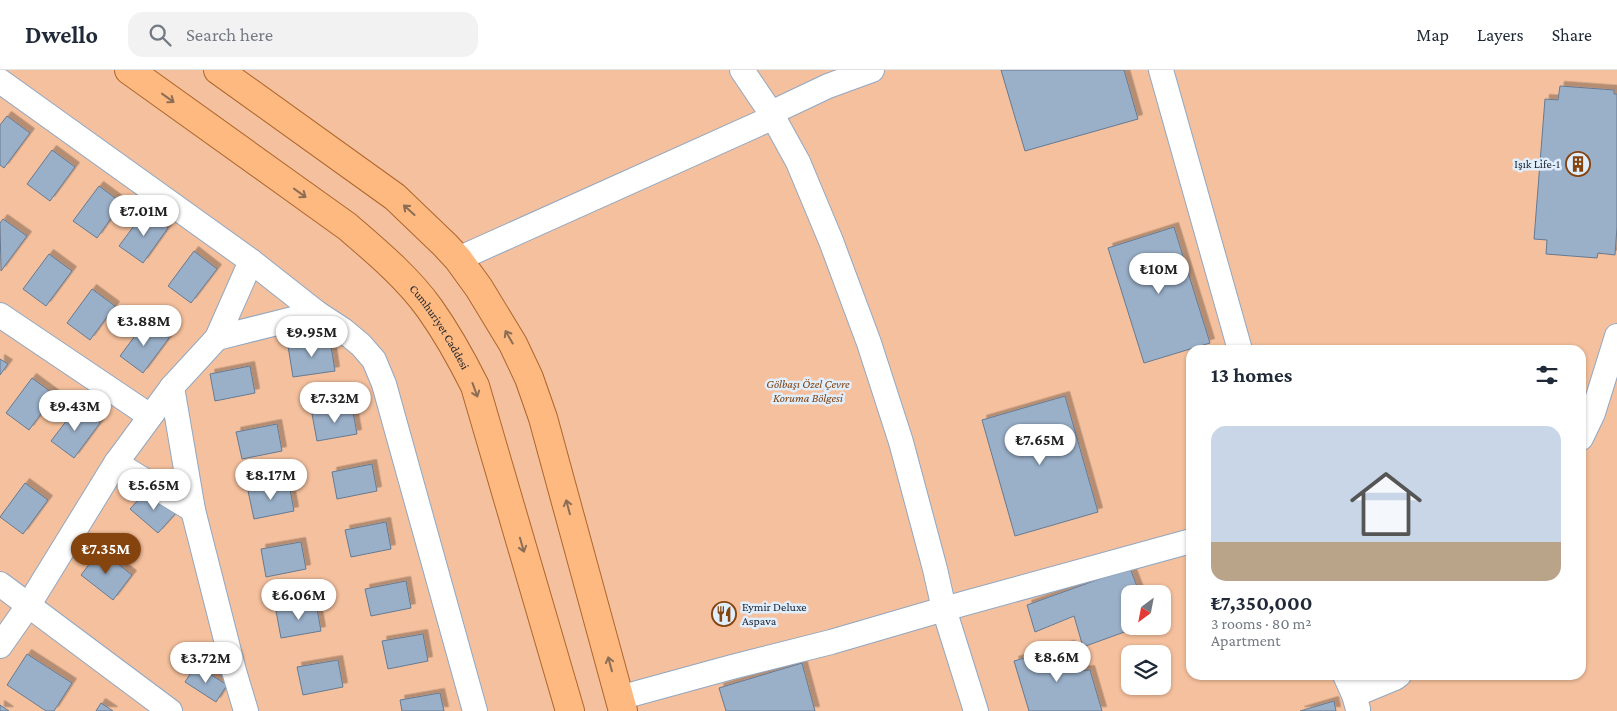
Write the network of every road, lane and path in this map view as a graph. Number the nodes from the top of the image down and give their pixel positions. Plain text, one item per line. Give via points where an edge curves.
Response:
1 (129, 70) edge
2 (218, 70) edge
3 (742, 70) edge
4 (872, 70) edge
5 (1161, 70) edge
6 (0, 81) edge
7 (772, 115) junction
8 (458, 259) junction
9 (251, 261) junction
10 (317, 313) junction
11 (0, 315) edge
12 (1617, 336) edge
13 (217, 338) junction
14 (1239, 345) edge
15 (172, 387) junction
16 (150, 416) junction
17 (1586, 428) edge
18 (116, 463) junction
19 (193, 510) junction
20 (1186, 542) edge
21 (0, 584) edge
22 (28, 606) junction
23 (944, 609) junction
24 (0, 646) edge
25 (1390, 680) edge
26 (1353, 694) edge
27 (621, 705) edge
28 (170, 711) edge
29 (246, 711) edge
30 (475, 711) edge
31 (570, 711) edge
32 (976, 711) edge

1 -> 31 main road, Cumhuriyet Caddesi via 348,227 372,247 430,309 475,386
8 -> 2 main road via 395,197
3 - 7 street
4 - 7 street via 828,86
5 - 14 street
6 - 9 street
7 - 8 street
7 - 23 street via 798,162 870,343 901,442
27 -> 8 main road via 543,418 529,378 499,320
9 - 10 street
9 - 13 street
10 - 13 street
10 - 30 street via 361,346 374,360 378,370
11 - 16 street
12 - 17 street
13 - 15 street
15 - 16 street
15 - 19 street
16 - 18 street
18 - 19 street
18 - 22 street
19 - 29 street
20 - 23 street
21 - 22 street
22 - 24 street
22 - 28 street
23 - 27 street via 732,667
23 - 32 street
25 - 26 street

